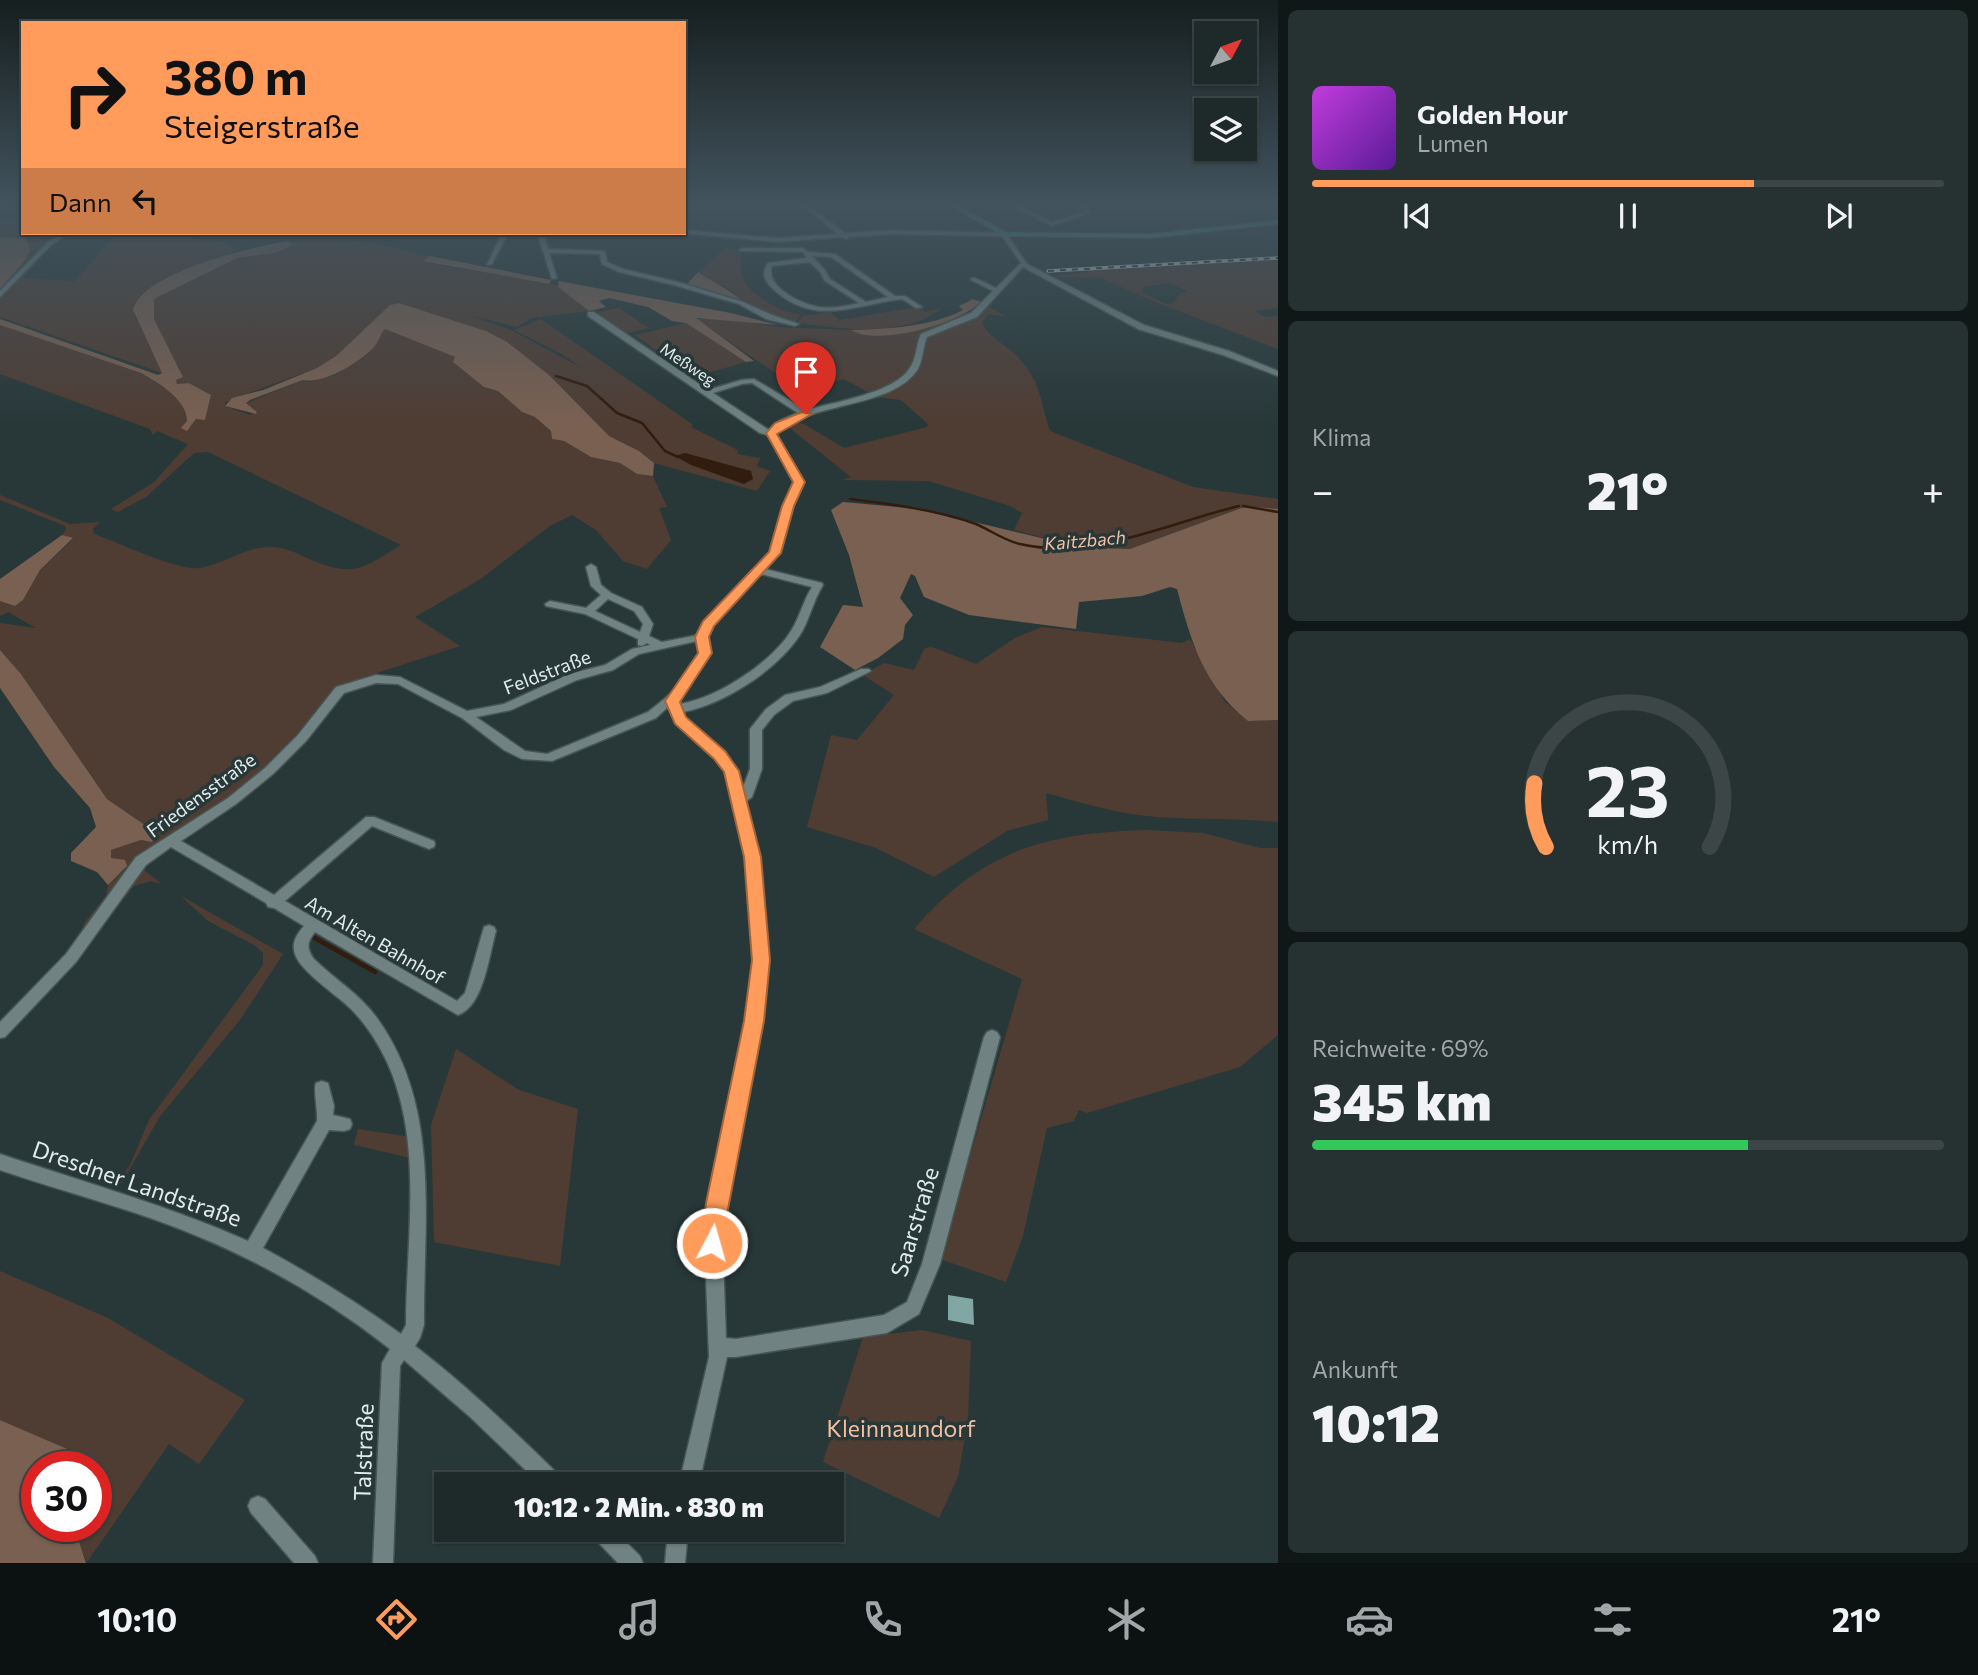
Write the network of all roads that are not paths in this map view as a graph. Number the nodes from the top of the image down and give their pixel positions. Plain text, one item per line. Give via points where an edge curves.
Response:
1 (16, 278) edge
2 (653, 278) edge
3 (767, 278) edge
4 (826, 278) edge
5 (866, 278) edge
6 (1011, 278) edge
7 (1048, 278) edge
8 (973, 279) dead end
9 (998, 291) junction
10 (0, 295) edge
11 (894, 298) junction
12 (863, 303) junction
13 (918, 307) dead end
14 (591, 314) dead end
15 (795, 324) dead end
16 (1278, 374) edge
17 (706, 393) junction
18 (806, 414) junction
19 (771, 433) junction
20 (591, 567) dead end
21 (760, 571) junction
22 (607, 596) junction
23 (550, 604) dead end
24 (588, 611) junction
25 (702, 637) junction
26 (645, 639) junction
27 (660, 645) junction
28 (636, 651) junction
29 (865, 671) dead end
30 (675, 694) junction
31 (677, 714) junction
32 (466, 715) junction
33 (652, 715) junction
34 (739, 800) junction
35 (171, 841) junction
36 (429, 844) dead end
37 (273, 903) junction
38 (312, 926) junction
39 (489, 931) dead end
40 (0, 1032) edge
41 (992, 1037) dead end
42 (323, 1088) dead end
43 (325, 1122) junction
44 (344, 1124) dead end
45 (0, 1162) edge
46 (251, 1252) junction
47 (409, 1339) junction
48 (719, 1347) junction
49 (542, 1472) edge
50 (692, 1472) edge
51 (258, 1506) dead end
52 (612, 1542) edge
53 (677, 1542) edge
54 (309, 1563) edge
55 (383, 1563) edge
56 (633, 1563) edge
57 (675, 1563) edge

1 - 10 street
2 - 15 street
3 - 12 street via 811,310
4 - 12 street
5 - 11 street
6 - 9 street
7 - 16 street via 1141,327
8 - 9 street
9 - 18 street via 974,315 924,336 913,370 898,382 873,396
11 - 12 street
11 - 13 street via 903,297
14 - 17 street, Meßweg
17 - 18 street via 754,381
17 - 19 street, Meßweg
18 - 19 street
19 - 21 street via 799,482 775,553
20 - 22 street via 596,586
21 - 25 street via 708,624
21 - 31 street via 818,585 796,633 759,670
22 - 24 street
22 - 26 street via 644,615 648,624
23 - 24 street
24 - 26 street
25 - 27 street, Feldstraße
25 - 30 street, Friedensstraße via 705,653
26 - 27 street
26 - 28 street, Feldstraße
27 - 28 street, Feldstraße
28 - 32 street, Feldstraße via 609,668 573,677 507,707
29 - 34 street via 823,690 789,698 769,712 756,729 756,768 746,797
30 - 31 street
30 - 33 street, Friedensstraße
31 - 33 street
31 - 34 street via 727,762
32 - 33 street, Friedensstraße via 508,747 548,758
32 - 35 street, Friedensstraße via 400,681 376,679 340,690 269,771
34 - 48 street via 753,857 761,960 754,1021 713,1227
35 - 37 street, Am Alten Bahnhof
35 - 40 street, Friedensstraße via 136,867 71,958
36 - 37 street, Am Alten Bahnhof via 370,820
37 - 38 street, Am Alten Bahnhof
38 - 39 street, Am Alten Bahnhof via 458,1009 471,996
38 - 47 street via 301,940 301,953 362,1009 394,1061 416,1131 418,1240
41 - 48 street, Saarstraße via 931,1264 913,1308 887,1324 854,1332
42 - 43 street
43 - 44 street
43 - 46 street
45 - 46 street, Dresdner Landstraße via 168,1217
46 - 47 street, Dresdner Landstraße
47 - 49 street, Dresdner Landstraße
47 - 55 street, Talstraße via 391,1363
48 - 50 street
51 - 54 street
52 - 56 street
53 - 57 street

